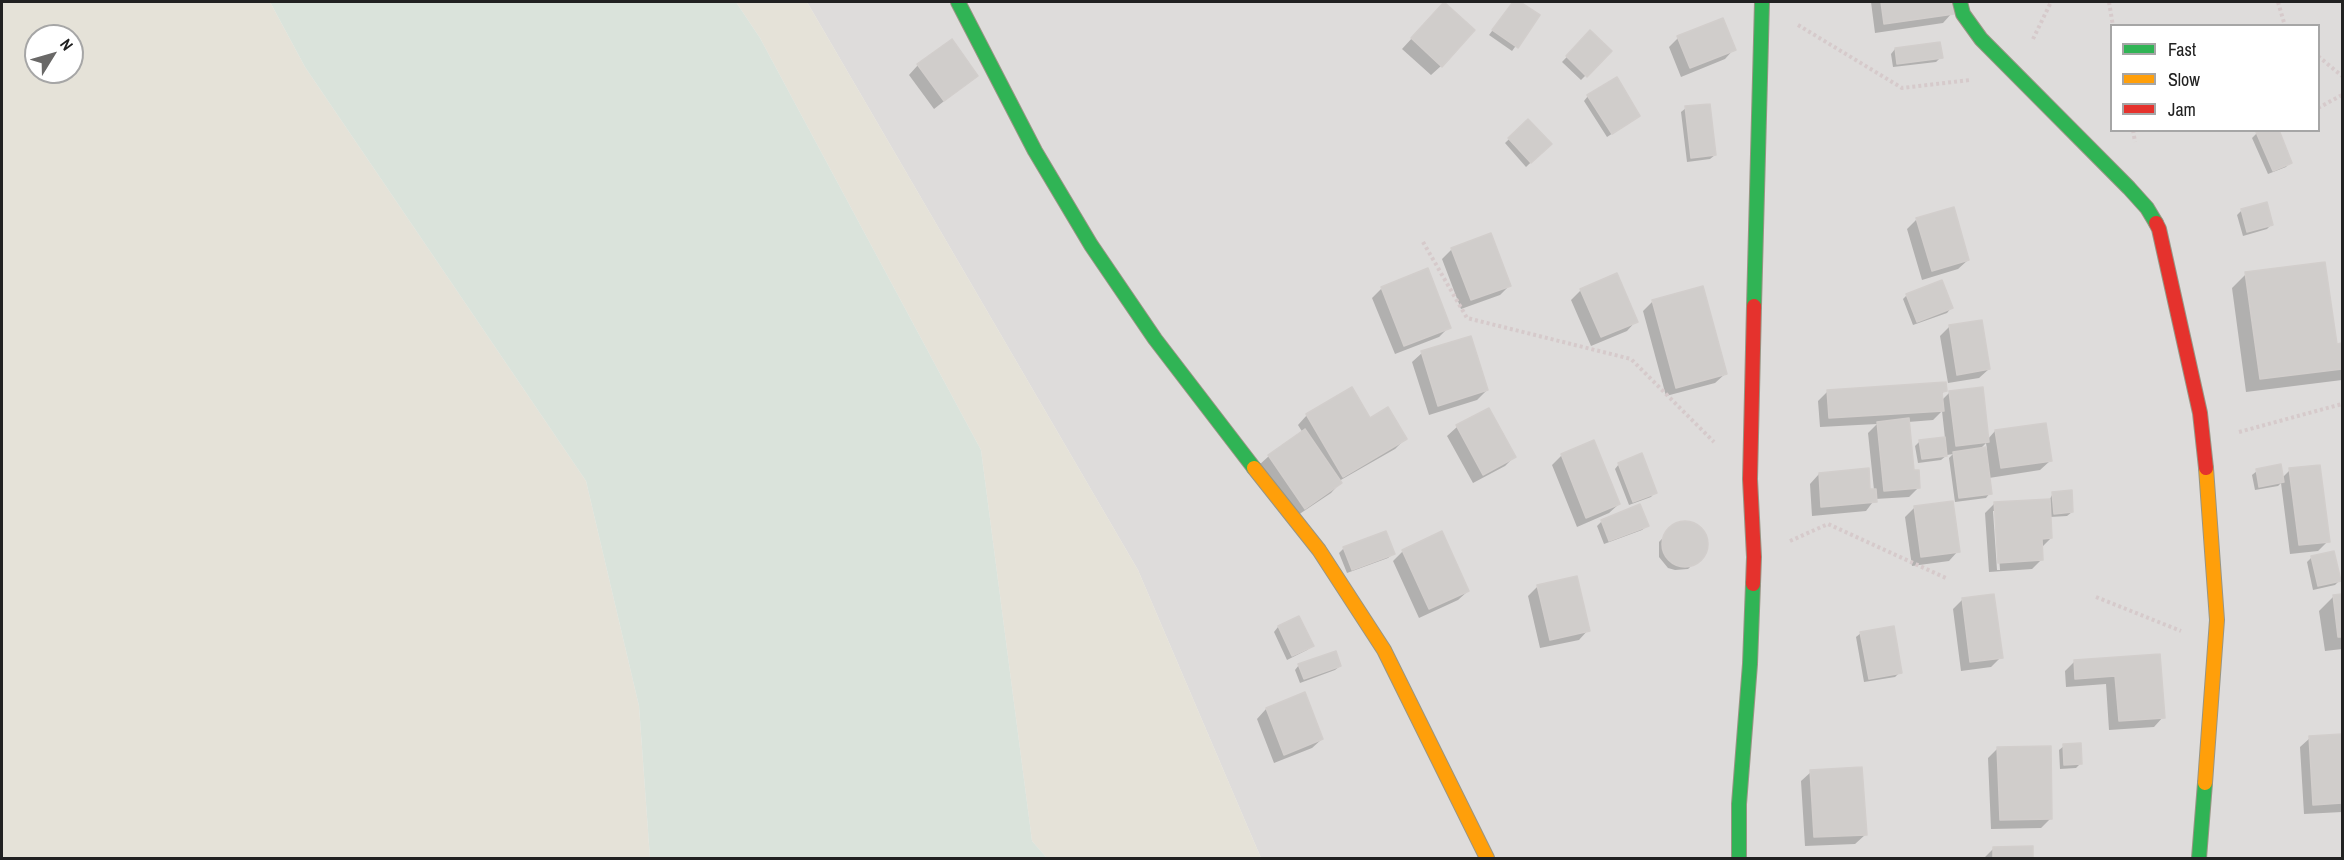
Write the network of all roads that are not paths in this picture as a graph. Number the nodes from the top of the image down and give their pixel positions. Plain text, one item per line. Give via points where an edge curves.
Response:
1 (958, 2) edge
2 (1762, 2) edge
3 (1960, 2) edge
4 (1486, 858) edge
5 (1739, 858) edge
6 (2199, 858) edge

1 - 4 street via 1035,151 1091,245 1155,339 1318,550 1364,616
2 - 5 street via 1750,479 1754,557
3 - 6 street via 1963,14 1981,39 2129,188 2159,229 2205,441 2217,620

